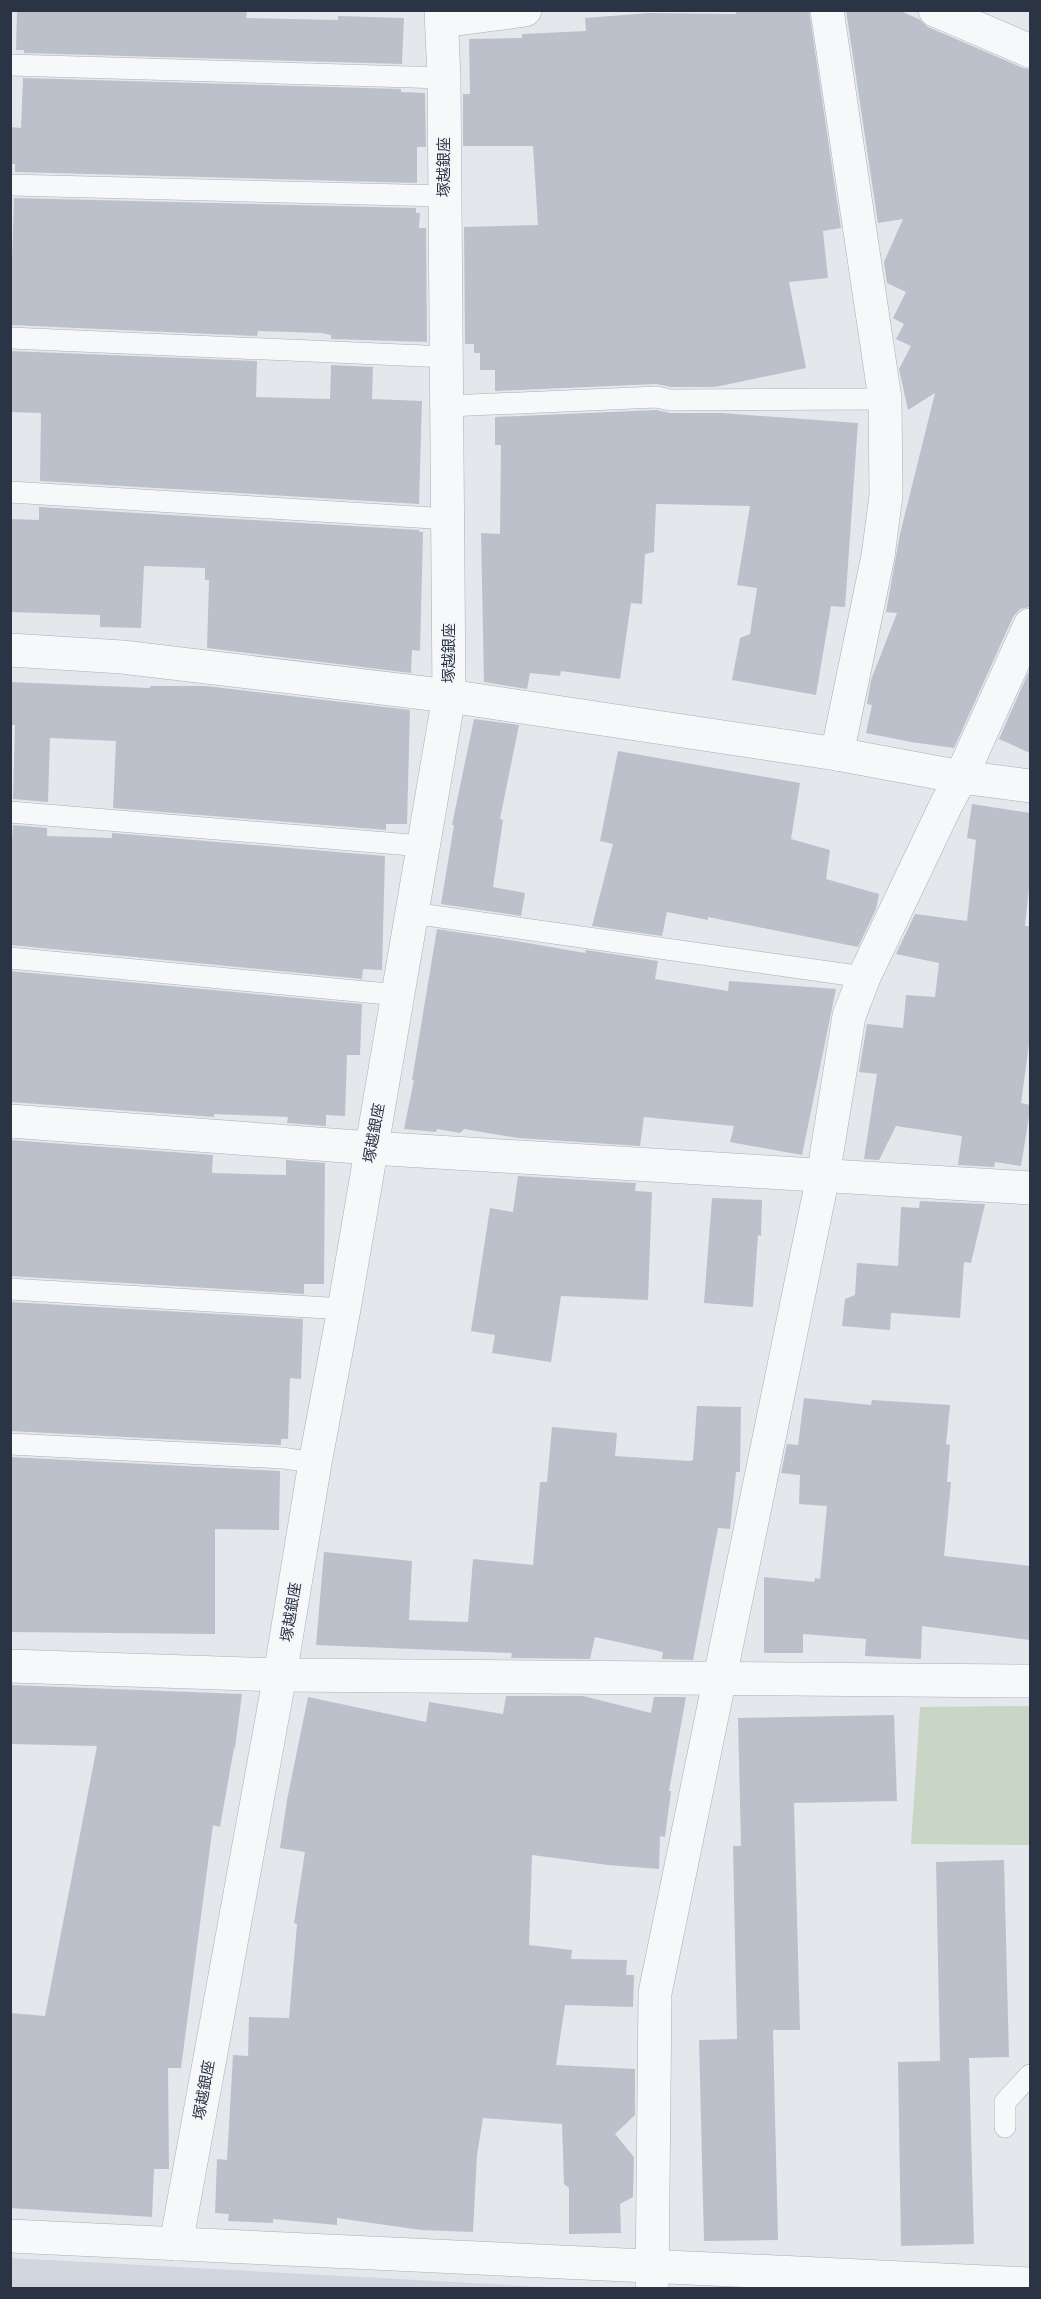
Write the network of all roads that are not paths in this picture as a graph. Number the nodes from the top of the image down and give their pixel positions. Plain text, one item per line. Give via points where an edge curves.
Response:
1 (525, 10) edge
2 (827, 10) edge
3 (935, 10) edge
4 (441, 16) edge
5 (1030, 51) edge
6 (10, 65) edge
7 (444, 78) junction
8 (10, 185) edge
9 (444, 196) junction
10 (10, 338) edge
11 (447, 357) junction
12 (885, 399) junction
13 (448, 406) junction
14 (10, 492) edge
15 (449, 519) junction
16 (1030, 625) edge
17 (10, 650) edge
18 (449, 696) junction
19 (837, 754) junction
20 (961, 777) junction
21 (1030, 786) edge
22 (10, 812) edge
23 (423, 846) junction
24 (412, 913) junction
25 (10, 958) edge
26 (864, 977) junction
27 (398, 995) junction
28 (10, 1120) edge
29 (371, 1148) junction
30 (823, 1176) junction
31 (1030, 1188) edge
32 (10, 1289) edge
33 (345, 1309) junction
34 (10, 1444) edge
35 (315, 1463) junction
36 (10, 1666) edge
37 (280, 1675) junction
38 (718, 1679) junction
39 (1030, 1681) edge
40 (1030, 2075) edge
41 (1005, 2127) dead end
42 (10, 2236) edge
43 (176, 2244) junction
44 (652, 2278) edge
45 (767, 2281) edge
46 (871, 2283) edge
47 (1030, 2284) edge

1 - 4 street
2 - 12 street
3 - 5 street
4 - 7 street, 塚越銀座
6 - 7 lane
7 - 9 street, 塚越銀座
8 - 9 lane
9 - 11 street, 塚越銀座
10 - 11 lane
11 - 13 street, 塚越銀座
12 - 13 lane via 657,397
12 - 19 street via 886,495 878,556
13 - 15 street, 塚越銀座
14 - 15 lane
15 - 18 street, 塚越銀座
16 - 20 street
17 - 18 street via 122,657
18 - 19 street
18 - 23 street, 塚越銀座
19 - 20 street
20 - 21 street
20 - 26 street
22 - 23 lane
23 - 24 street, 塚越銀座
24 - 26 lane
24 - 27 street, 塚越銀座
25 - 27 lane
26 - 30 street via 849,1016
27 - 29 street, 塚越銀座
28 - 29 street
29 - 30 street
29 - 33 street, 塚越銀座
30 - 31 street
30 - 38 street
32 - 33 lane
33 - 35 street, 塚越銀座
34 - 35 lane via 283,1458
35 - 37 street, 塚越銀座
36 - 37 street
37 - 38 street
37 - 43 street, 塚越銀座
38 - 39 street
38 - 44 street via 655,1993
40 - 41 lane via 1005,2102
42 - 43 street
43 - 44 street
44 - 45 street
45 - 46 street
46 - 47 street

